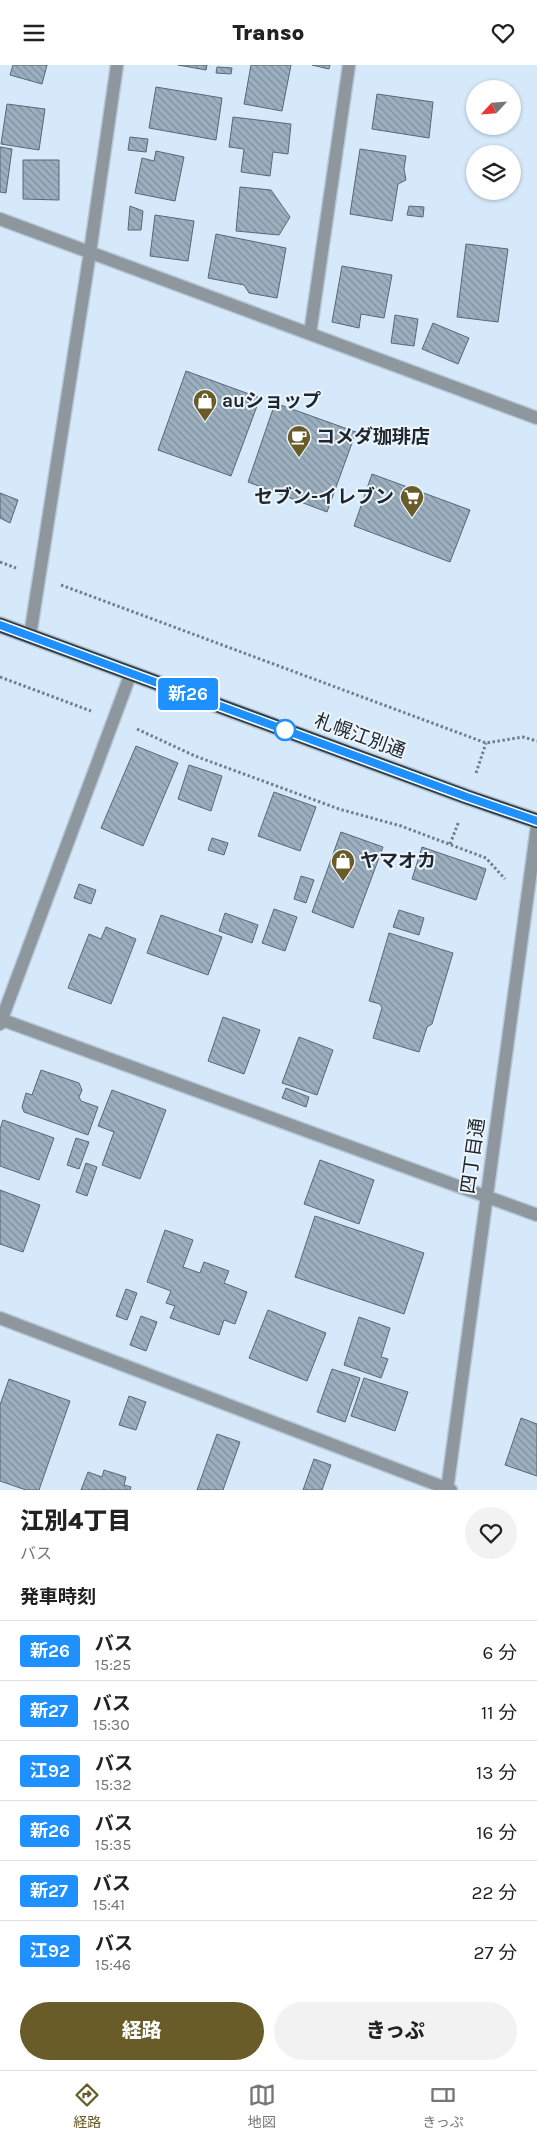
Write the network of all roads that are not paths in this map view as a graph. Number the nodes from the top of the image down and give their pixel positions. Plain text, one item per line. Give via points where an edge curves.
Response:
1 (117, 65) edge
2 (349, 65) edge
3 (0, 219) edge
4 (90, 252) junction
5 (310, 334) junction
6 (537, 418) edge
7 (0, 625) edge
8 (30, 636) junction
9 (131, 673) junction
10 (537, 821) edge
11 (537, 826) edge
12 (0, 1021) edge
13 (486, 1197) junction
14 (537, 1215) edge
15 (0, 1318) edge
16 (448, 1489) edge

1 - 4 street
2 - 5 street
3 - 4 street
4 - 5 street
4 - 8 street
5 - 6 street
7 - 8 highway, 札幌江別通
8 - 9 highway, 札幌江別通
9 - 10 highway, 札幌江別通
9 - 12 street
11 - 13 street, 四丁目通
12 - 13 street
13 - 14 street
13 - 16 street, 四丁目通
15 - 16 street

